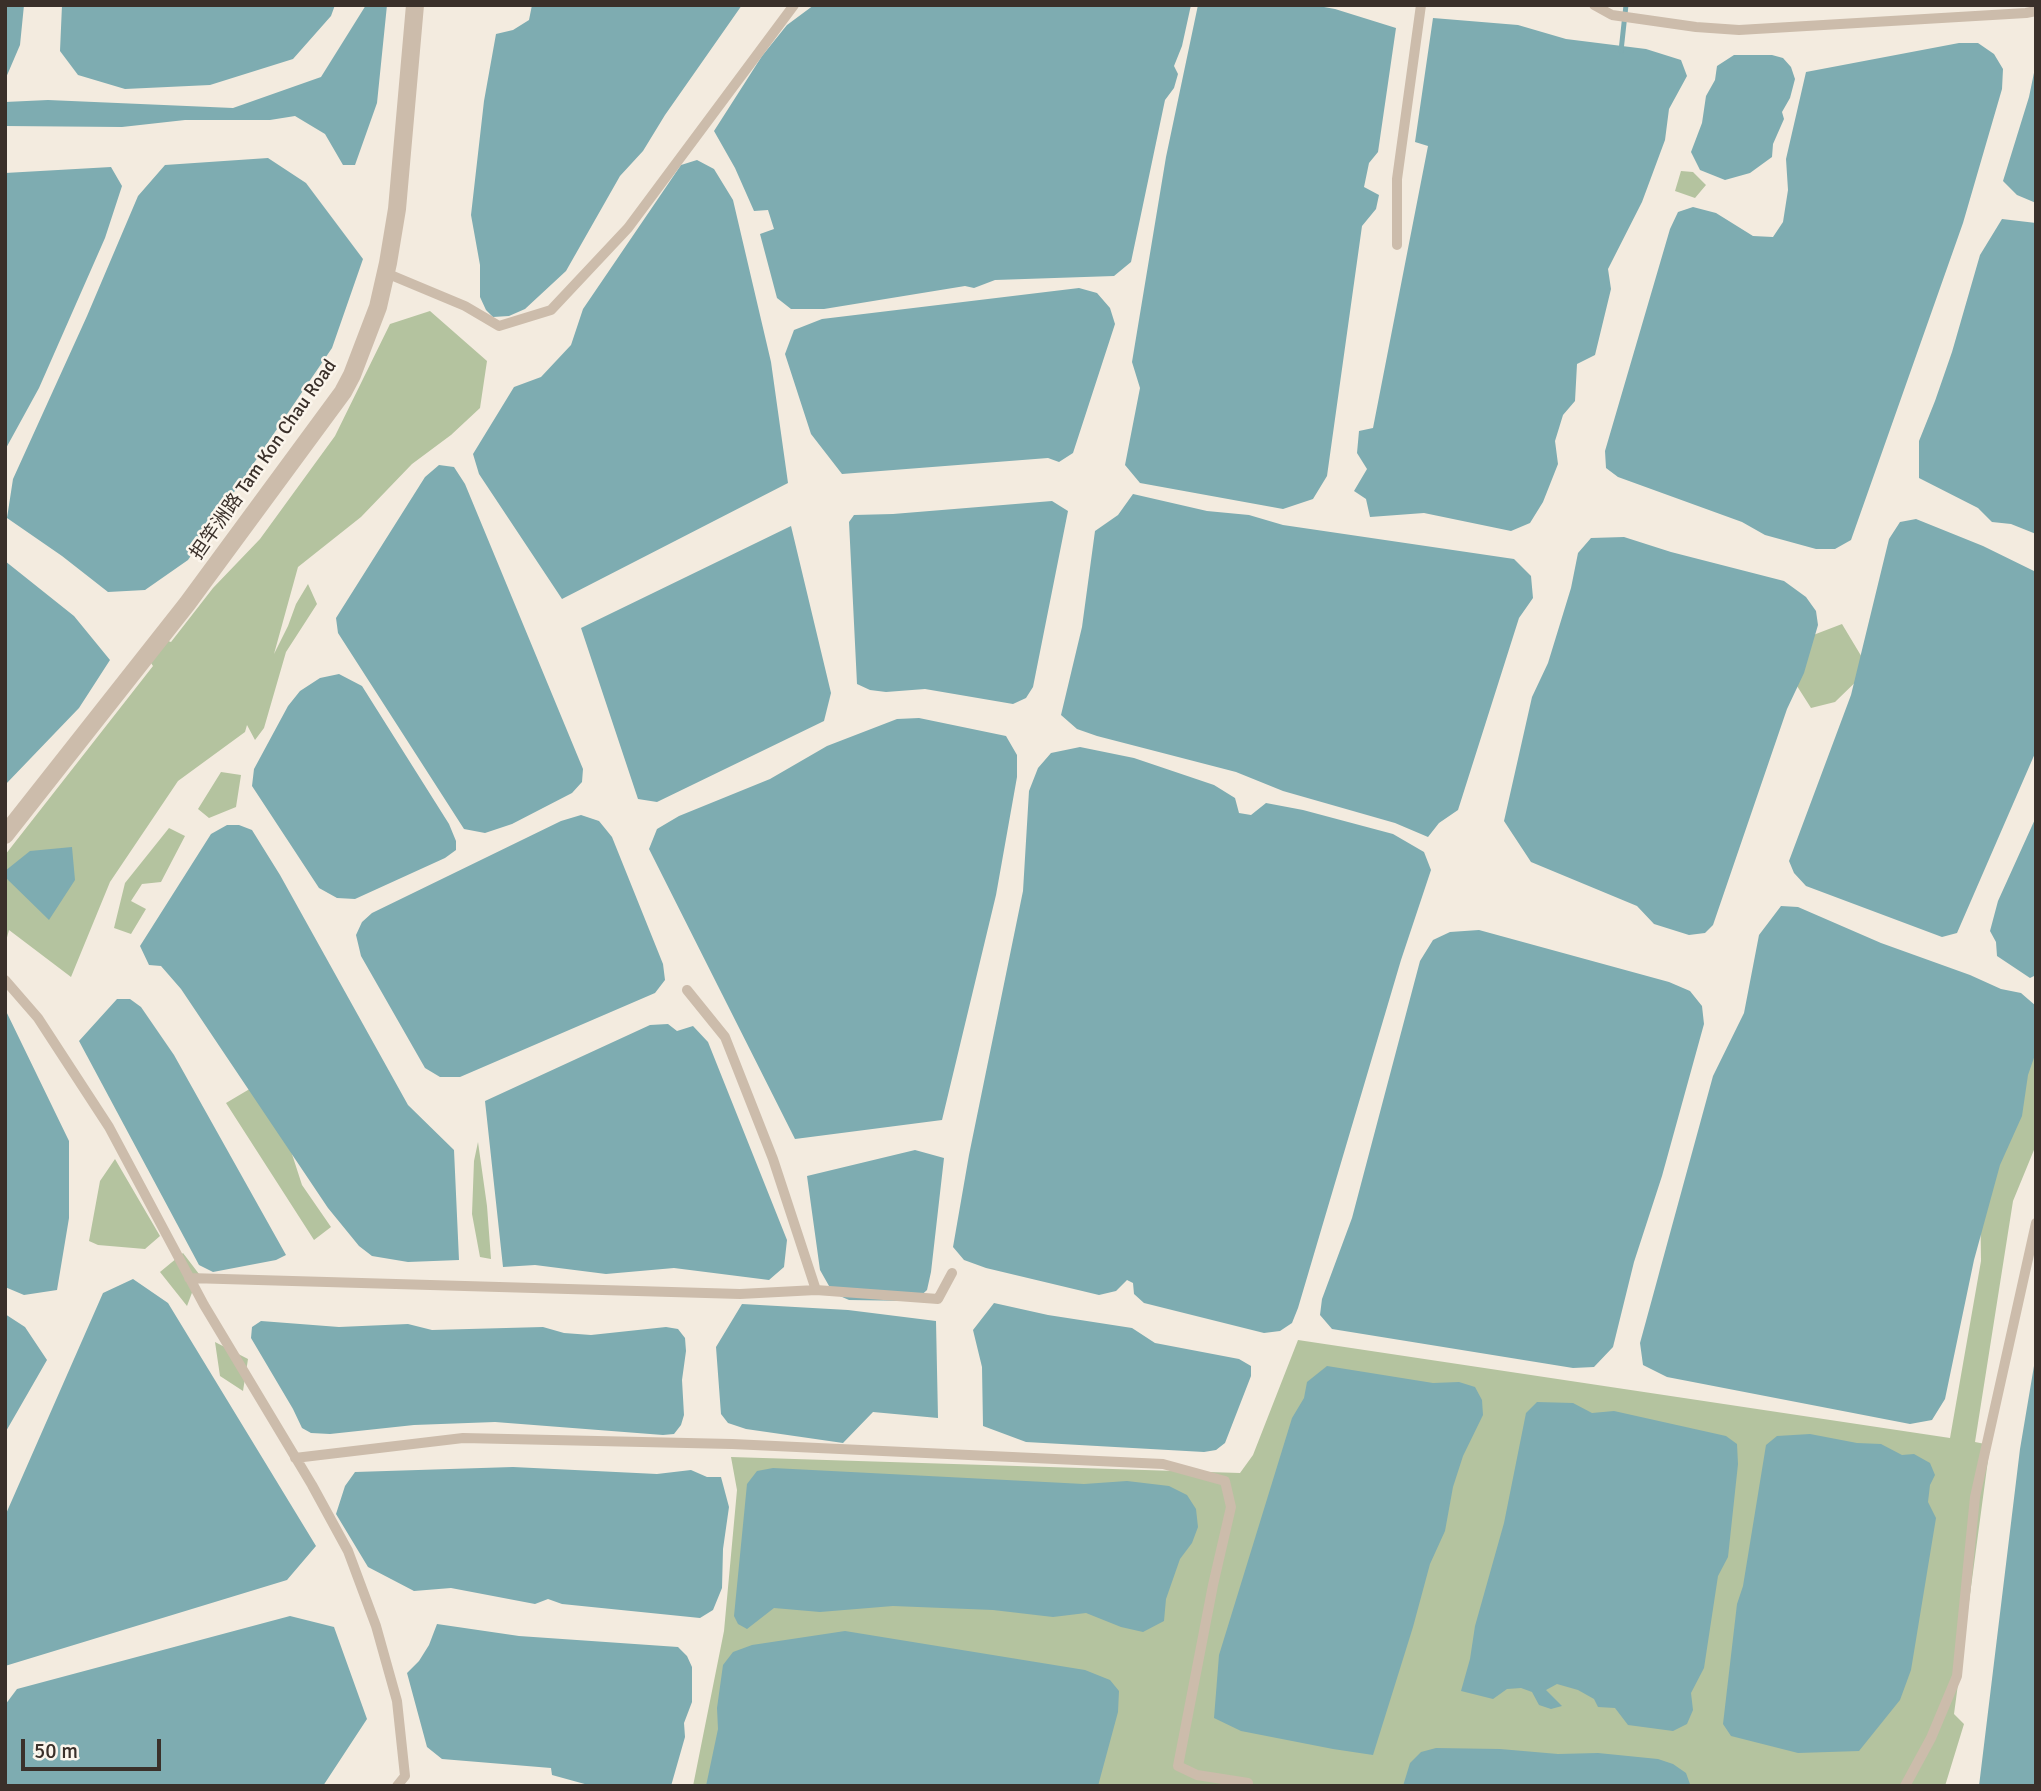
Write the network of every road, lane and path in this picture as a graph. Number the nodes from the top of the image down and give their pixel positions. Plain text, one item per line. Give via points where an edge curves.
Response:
1 (415, 5) edge
2 (794, 5) edge
3 (1421, 5) edge
4 (1594, 5) edge
5 (2036, 10) edge
6 (1397, 245) dead end
7 (386, 272) junction
8 (5, 835) edge
9 (5, 980) edge
10 (687, 990) dead end
11 (2036, 1223) edge
12 (952, 1273) dead end
13 (189, 1278) junction
14 (816, 1290) junction
15 (295, 1458) junction
16 (1248, 1783) dead end
17 (397, 1786) edge
18 (1905, 1786) edge

1 - 7 street, 担竿洲路 Tam Kon Chau Road via 397,209
2 - 7 lane via 628,228 551,310 499,326
3 - 6 lane via 1397,179
4 - 5 lane via 1612,15 1739,30
7 - 8 street, 担竿洲路 Tam Kon Chau Road via 378,307 343,392 187,604
9 - 13 lane via 38,1018 109,1128
10 - 14 lane via 725,1037 773,1159
11 - 18 lane via 1975,1497 1957,1676
12 - 14 lane via 938,1299
13 - 14 lane via 740,1294
13 - 15 lane
15 - 16 lane via 463,1437 1163,1464 1224,1481 1231,1507 1178,1766 1197,1775
15 - 17 lane via 348,1551 376,1626 397,1701 405,1776

